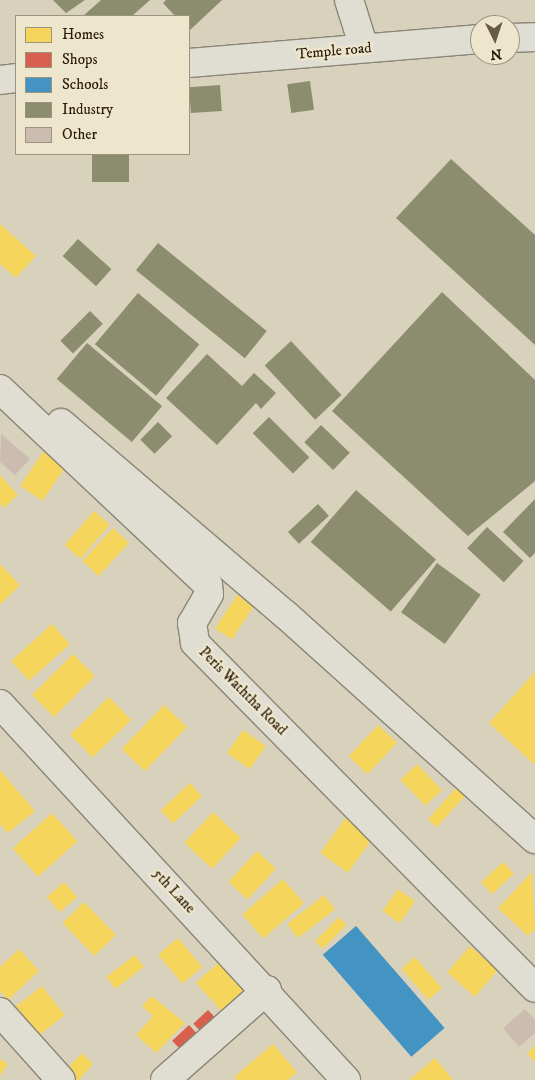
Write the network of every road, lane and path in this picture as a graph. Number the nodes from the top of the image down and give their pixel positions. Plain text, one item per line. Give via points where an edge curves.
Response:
1 (349, 0) edge
2 (535, 37) edge
3 (520, 38) edge
4 (470, 41) edge
5 (364, 48) junction
6 (190, 63) edge
7 (15, 78) edge
8 (0, 80) edge
9 (0, 368) edge
10 (0, 389) edge
11 (0, 704) edge
12 (535, 840) edge
13 (535, 988) edge
14 (267, 990) junction
15 (0, 1012) edge
16 (61, 1080) edge
17 (165, 1080) edge
18 (346, 1080) edge

1 - 5 street
2 - 3 street
4 - 5 street, Temple road
5 - 6 street, Temple road
7 - 8 street
9 - 12 street via 286,615
10 - 13 street, Peris Waththa Road via 208,585 209,594 192,623 195,642
11 - 14 street, 5th Lane
14 - 17 street
14 - 18 street, 5th Lane
15 - 16 street

